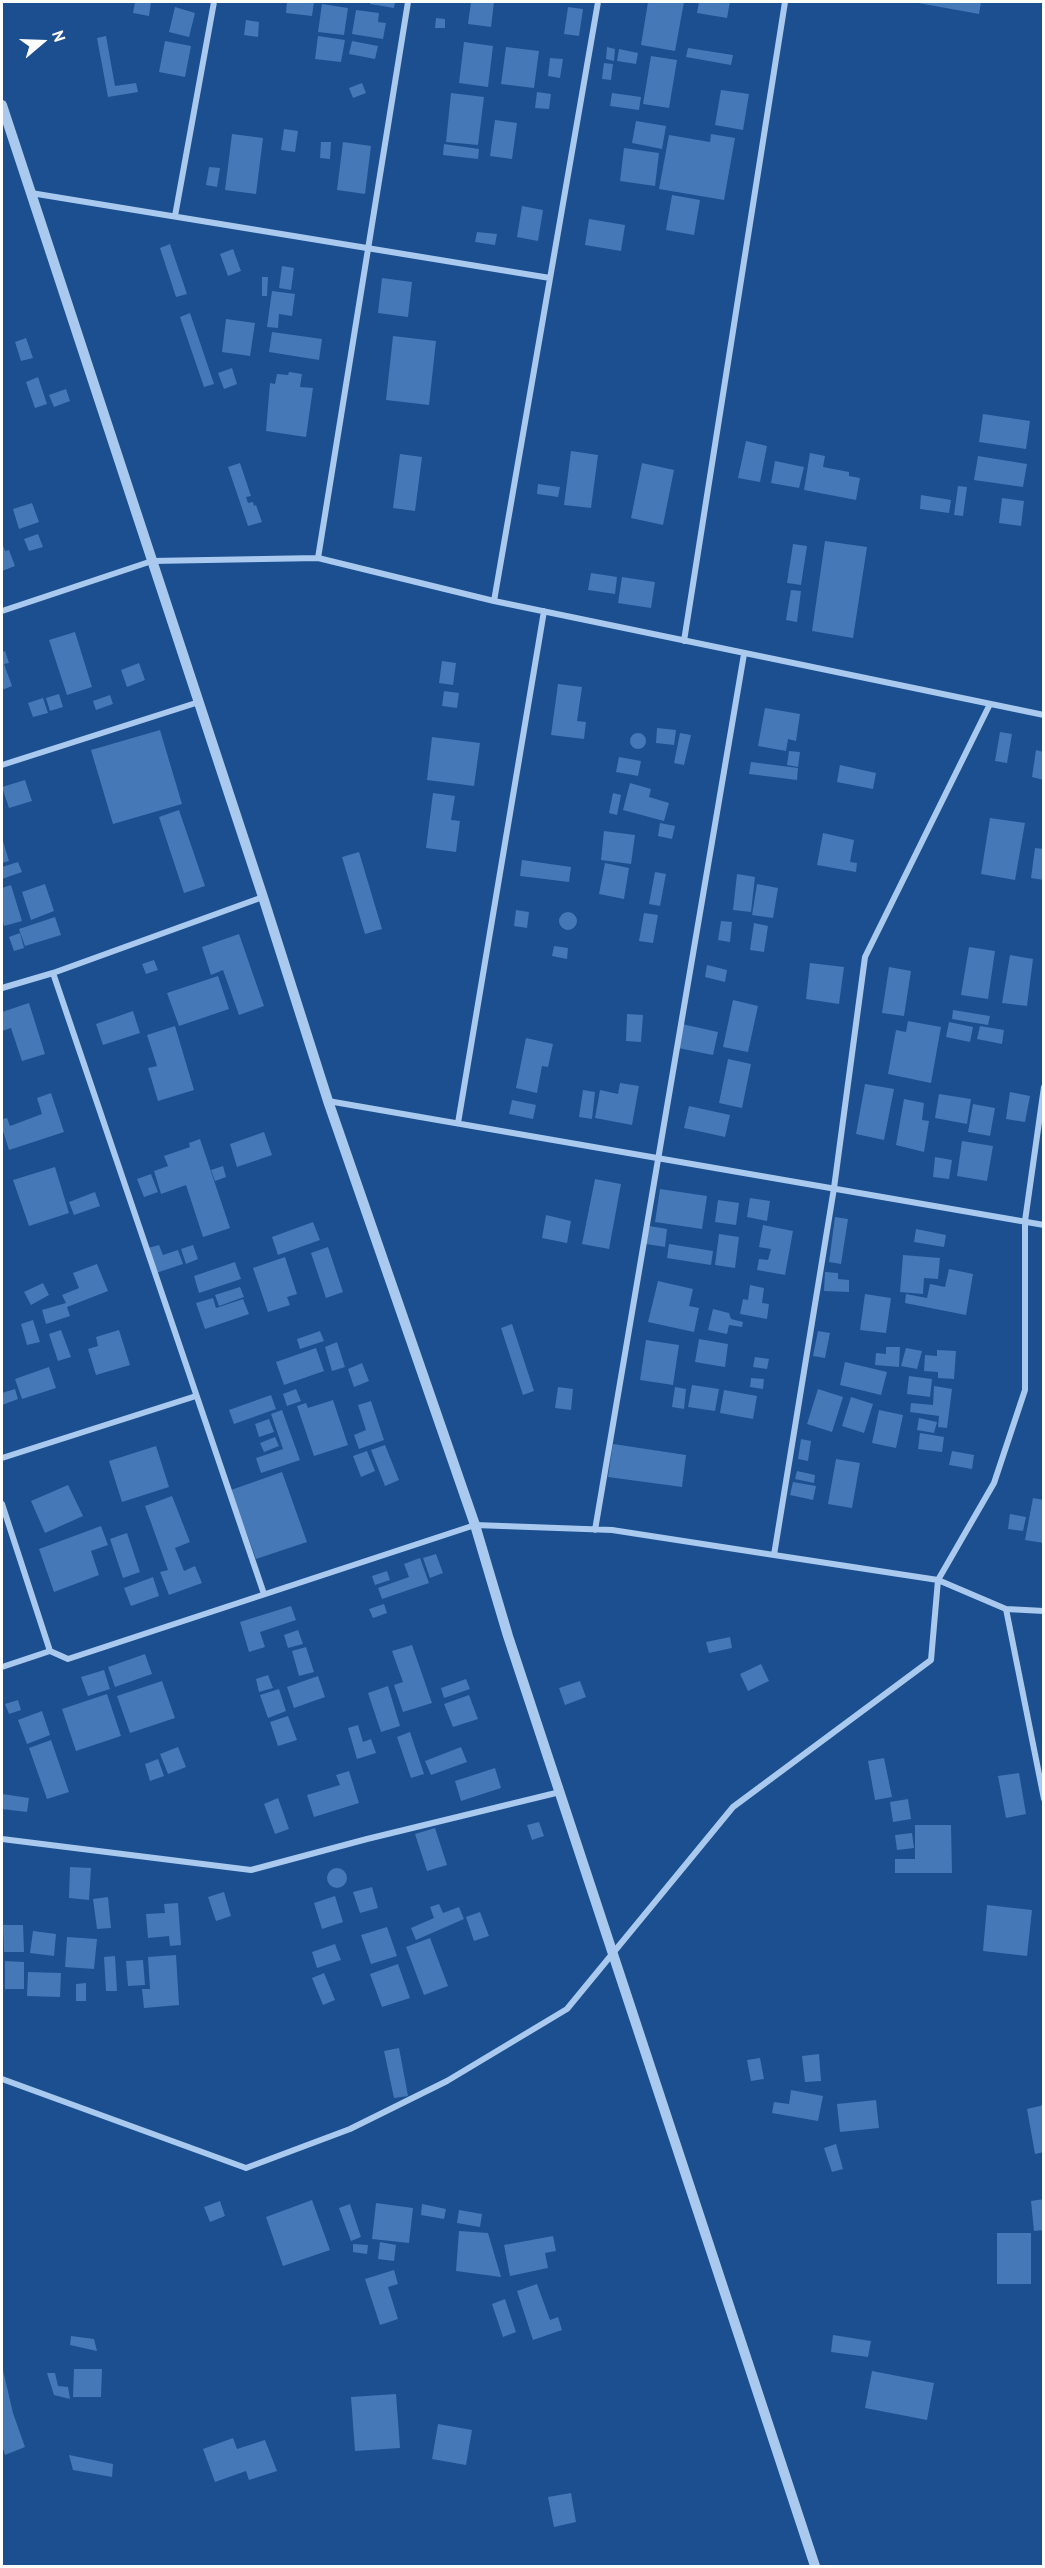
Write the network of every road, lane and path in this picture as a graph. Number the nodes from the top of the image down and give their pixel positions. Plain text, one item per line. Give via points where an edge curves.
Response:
1 (214, 2) edge
2 (408, 2) edge
3 (598, 2) edge
4 (785, 2) edge
5 (2, 105) edge
6 (31, 193) junction
7 (175, 216) junction
8 (370, 248) junction
9 (550, 278) junction
10 (318, 558) junction
11 (152, 561) junction
12 (494, 601) junction
13 (2, 611) edge
14 (544, 611) junction
15 (684, 640) junction
16 (744, 654) junction
17 (199, 702) junction
18 (990, 704) junction
19 (1044, 715) edge
20 (2, 765) edge
21 (263, 897) junction
22 (53, 973) junction
23 (2, 988) edge
24 (1044, 1087) edge
25 (328, 1101) junction
26 (458, 1122) junction
27 (658, 1159) junction
28 (834, 1188) junction
29 (1025, 1221) junction
30 (1044, 1225) edge
31 (196, 1396) junction
32 (2, 1458) edge
33 (2, 1504) edge
34 (475, 1525) junction
35 (595, 1530) junction
36 (774, 1555) junction
37 (938, 1580) junction
38 (264, 1594) junction
39 (1006, 1609) junction
40 (1044, 1611) edge
41 (50, 1652) junction
42 (2, 1667) edge
43 (561, 1792) junction
44 (1044, 1799) edge
45 (2, 1839) edge
46 (614, 1955) junction
47 (2, 2079) edge
48 (815, 2566) edge

1 - 7 street
2 - 8 street
3 - 9 street
4 - 15 street
5 - 6 street
6 - 7 street
6 - 11 street
7 - 8 street
8 - 9 street
8 - 10 street
9 - 12 street
10 - 11 street
10 - 12 street
11 - 13 street
11 - 17 street
12 - 14 street
14 - 15 street
14 - 26 street
15 - 16 street
16 - 18 street
16 - 27 street
17 - 20 street
17 - 21 street
18 - 19 street
18 - 28 street via 866,957
21 - 22 street
21 - 25 street
22 - 23 street
22 - 31 street
24 - 29 street
25 - 26 street
25 - 34 street
26 - 27 street
27 - 28 street
27 - 35 street
28 - 29 street
28 - 36 street
29 - 30 street
29 - 37 street via 1025,1390 994,1483
31 - 32 street
31 - 38 street
33 - 41 street
34 - 35 street
34 - 38 street
34 - 43 street
35 - 36 street
36 - 37 street
37 - 39 street
37 - 46 street via 931,1660 733,1807
38 - 41 street via 68,1659
39 - 40 street
39 - 44 street
41 - 42 street
43 - 45 street via 251,1870
43 - 46 street
46 - 47 street via 567,2009 447,2080 350,2129 246,2168
46 - 48 street

